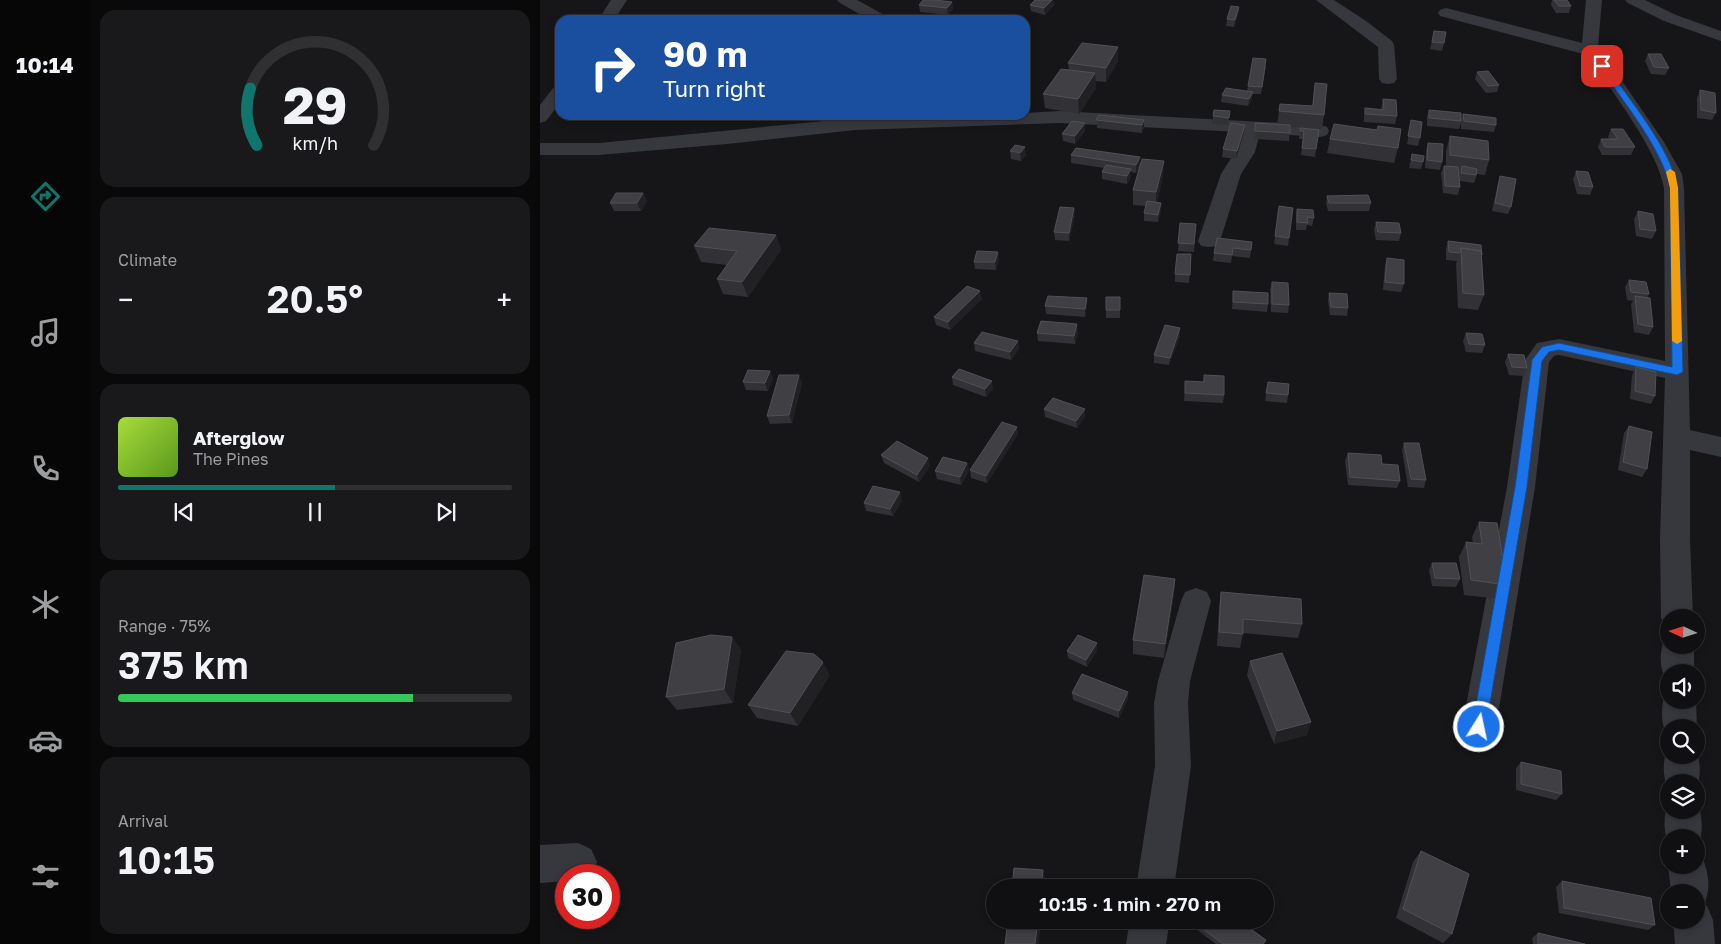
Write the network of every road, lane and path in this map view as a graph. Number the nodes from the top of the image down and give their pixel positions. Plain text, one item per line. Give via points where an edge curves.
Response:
1 (619, 0) edge
2 (845, 0) edge
3 (1324, 0) edge
4 (1594, 0) edge
5 (1633, 0) edge
6 (1446, 13) dead end
7 (609, 15) edge
8 (873, 15) edge
9 (1721, 36) edge
10 (1593, 51) junction
11 (1388, 79) dead end
12 (555, 98) edge
13 (540, 117) edge
14 (1030, 117) edge
15 (859, 120) edge
16 (1255, 128) junction
17 (1320, 131) edge
18 (540, 149) edge
19 (1209, 241) dead end
20 (1677, 372) junction
21 (1676, 437) junction
22 (1721, 447) edge
23 (1196, 601) dead end
24 (1677, 609) edge
25 (1479, 727) dead end
26 (578, 862) dead end
27 (540, 864) edge
28 (1156, 879) edge
29 (1148, 929) edge
30 (1694, 929) edge
31 (1146, 944) edge
32 (1695, 944) edge

1 - 7 street
2 - 8 street
3 - 11 street via 1386,45
4 - 10 street via 1590,42
5 - 9 street via 1670,18
6 - 10 street
10 - 20 street via 1672,174
12 - 13 street
14 - 16 street
15 - 18 street via 727,138 599,149
16 - 17 street
16 - 19 street via 1231,174
20 - 21 street
20 - 25 street via 1559,347 1546,349 1537,360 1521,487
21 - 22 street
21 - 24 street
23 - 28 street via 1171,702 1173,766
26 - 27 street
29 - 31 street
30 - 32 street

